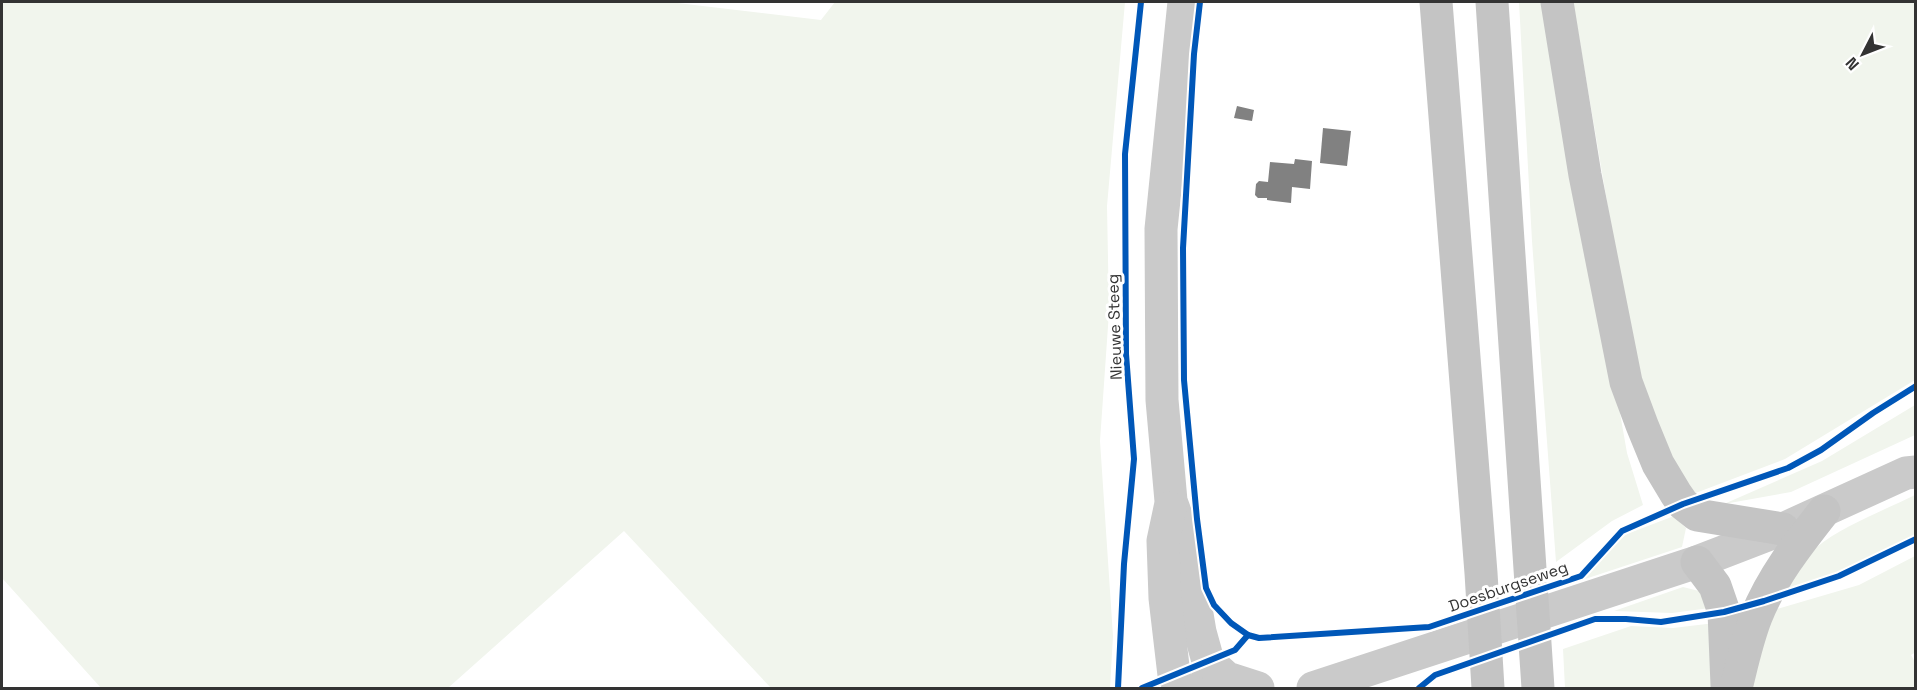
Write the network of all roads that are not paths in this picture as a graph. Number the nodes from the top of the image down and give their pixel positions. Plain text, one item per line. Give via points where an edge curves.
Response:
1 (1184, 2) edge
2 (1436, 2) edge
3 (1492, 2) edge
4 (1557, 2) edge
5 (1912, 470) edge
6 (1171, 501) junction
7 (1824, 511) junction
8 (1783, 529) junction
9 (1696, 562) junction
10 (1208, 675) edge
11 (1538, 682) edge
12 (1176, 684) edge
13 (1258, 688) edge
14 (1313, 688) edge
15 (1488, 688) edge
16 (1727, 688) edge
17 (1736, 688) edge

1 - 6 main road via 1161,229 1161,400
2 - 15 highway
3 - 11 highway
4 - 8 highway via 1587,187 1626,382 1658,464 1683,504 1697,515
5 - 7 main road
6 - 10 main road via 1184,537
6 - 12 main road via 1163,541 1165,598
7 - 8 main road
7 - 17 highway via 1785,561 1764,601
8 - 9 main road
9 - 14 main road
9 - 16 highway via 1714,586 1724,612
10 - 13 main road

